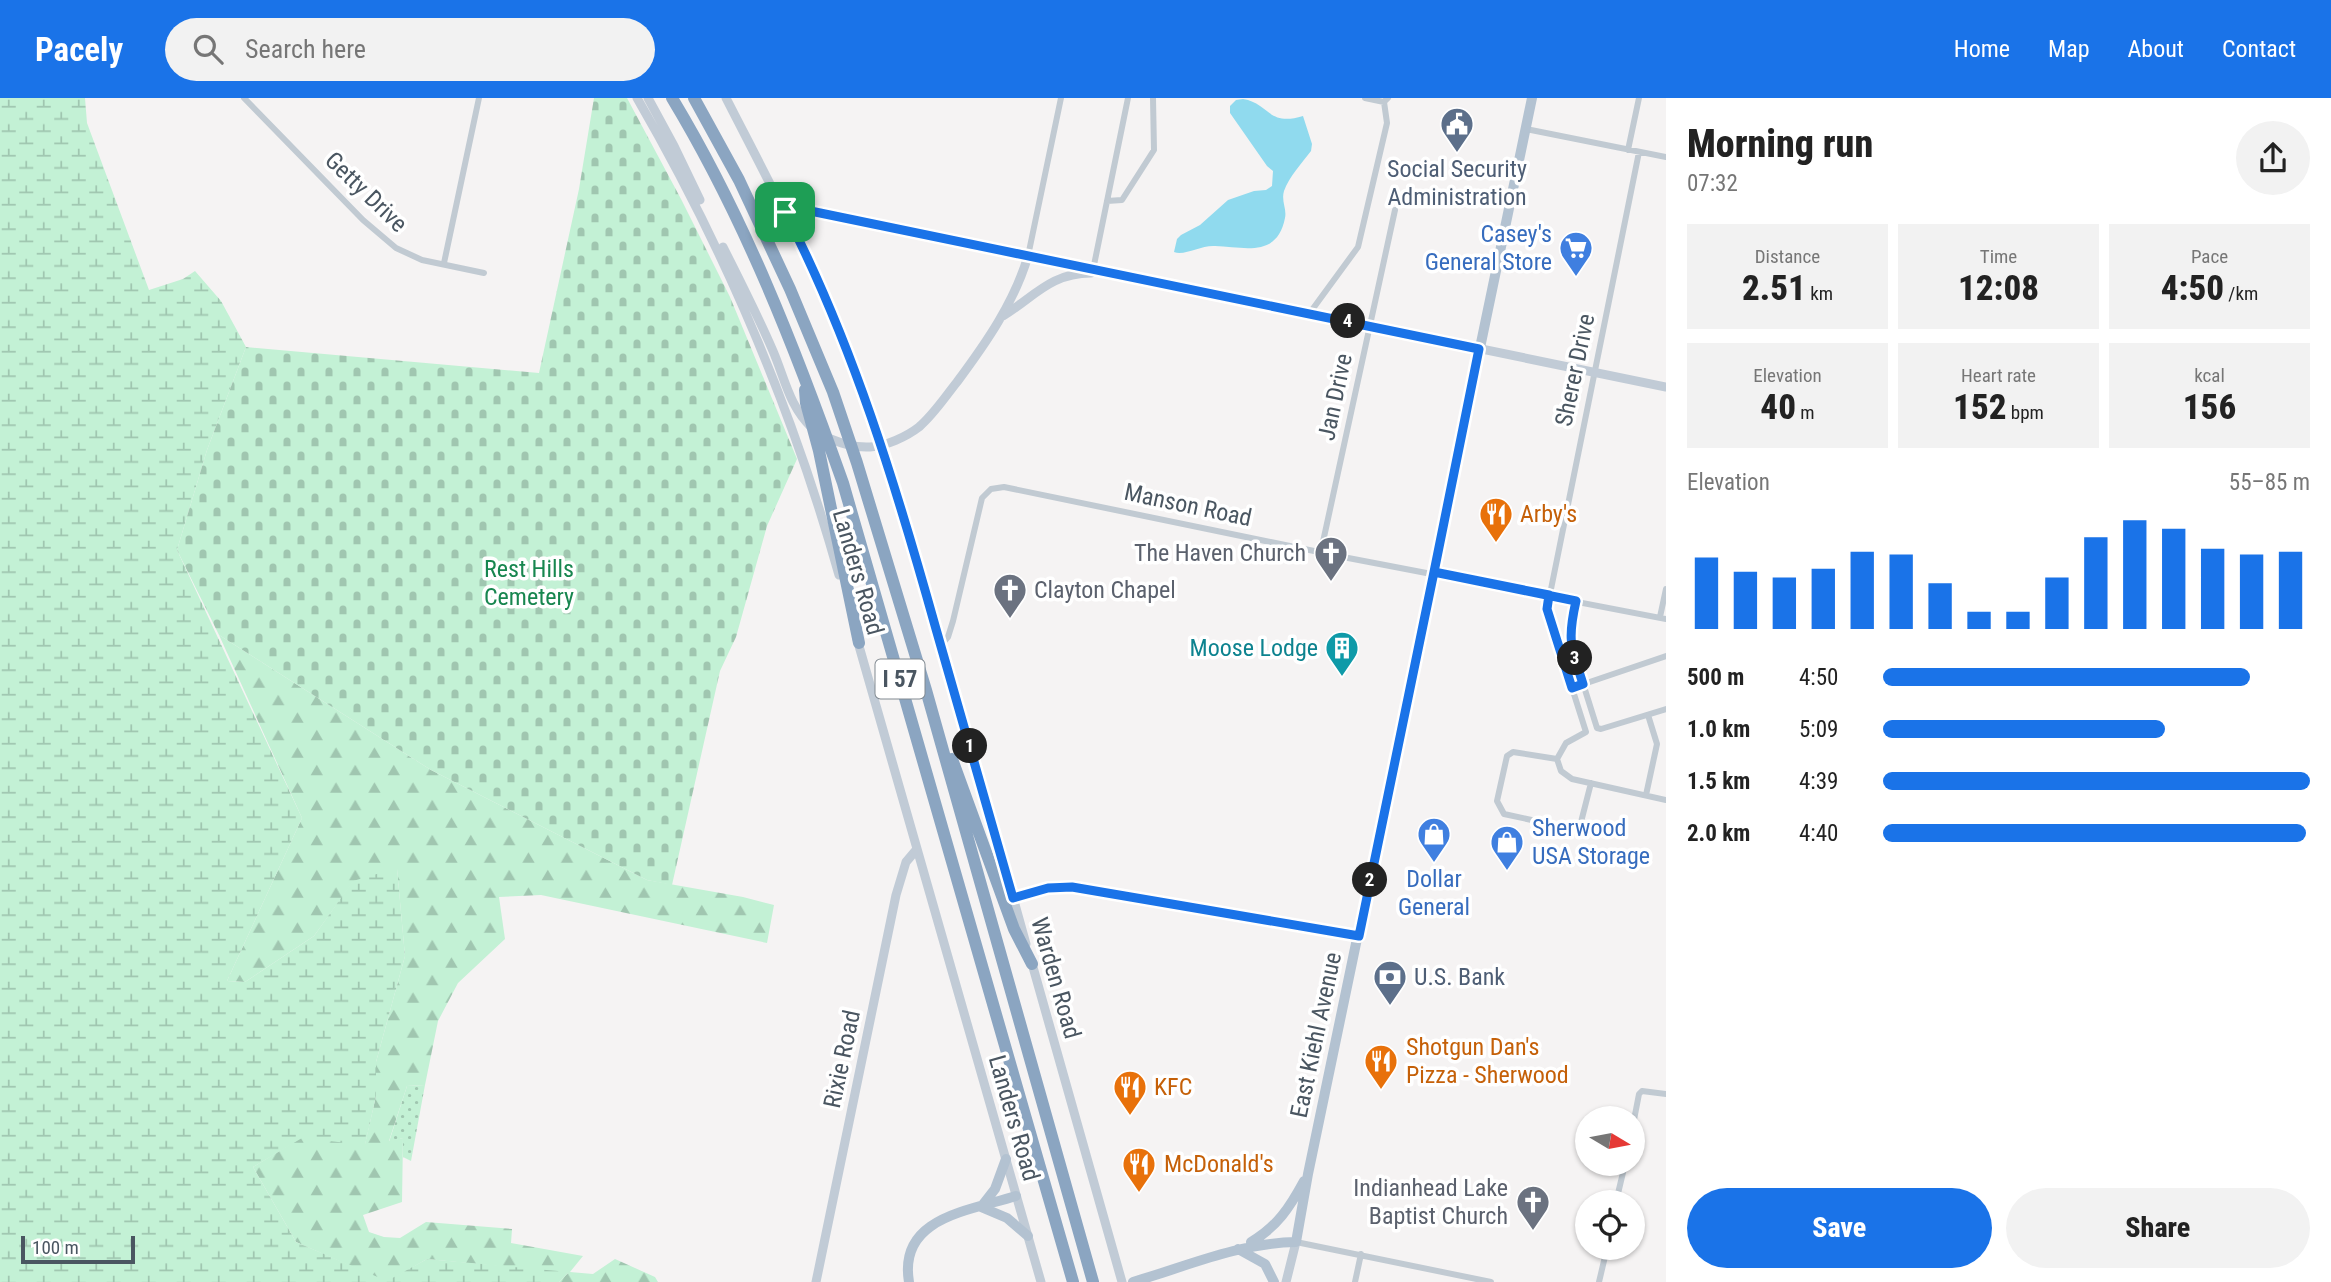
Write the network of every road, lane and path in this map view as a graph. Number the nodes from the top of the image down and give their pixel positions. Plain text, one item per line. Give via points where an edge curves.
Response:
1 (244, 98) edge
2 (479, 98) edge
3 (637, 98) edge
4 (648, 98) edge
5 (672, 98) edge
6 (694, 98) edge
7 (726, 98) edge
8 (1061, 98) edge
9 (1128, 98) edge
10 (1153, 98) edge
11 (1365, 98) edge
12 (1532, 98) edge
13 (1639, 98) edge
14 (1386, 100) edge
15 (1526, 128) junction
16 (1628, 150) junction
17 (1639, 152) junction
18 (1666, 157) edge
19 (1107, 201) junction
20 (1395, 210) dead end
21 (785, 212) junction
22 (1028, 256) junction
23 (444, 263) junction
24 (1093, 270) junction
25 (484, 273) dead end
26 (1111, 273) junction
27 (1309, 314) junction
28 (1000, 318) junction
29 (1370, 326) junction
30 (1479, 349) junction
31 (1594, 372) junction
32 (805, 376) junction
33 (1666, 387) edge
34 (1321, 551) junction
35 (1434, 572) junction
36 (1666, 589) edge
37 (1549, 595) junction
38 (1576, 601) junction
39 (1663, 618) edge
40 (1569, 631) junction
41 (1554, 632) junction
42 (859, 643) junction
43 (941, 645) junction
44 (1572, 650) junction
45 (1561, 653) junction
46 (1666, 656) edge
47 (1583, 684) junction
48 (1572, 688) junction
49 (926, 690) junction
50 (1666, 709) edge
51 (1648, 715) junction
52 (1597, 728) junction
53 (1586, 732) junction
54 (1557, 760) junction
55 (1591, 783) junction
56 (1646, 795) junction
57 (1666, 800) edge
58 (917, 849) junction
59 (1013, 898) junction
60 (1359, 936) junction
61 (1032, 964) junction
62 (1666, 1094) edge
63 (1637, 1106) edge
64 (1006, 1159) junction
65 (1308, 1174) junction
66 (1016, 1196) junction
67 (981, 1207) junction
68 (1028, 1236) junction
69 (1296, 1241) junction
70 (1238, 1249) junction
71 (1362, 1254) junction
72 (1604, 1260) edge
73 (1137, 1281) edge
74 (816, 1282) edge
75 (909, 1282) edge
76 (1041, 1282) edge
77 (1073, 1282) edge
78 (1093, 1282) edge
79 (1122, 1282) edge
80 (1274, 1282) edge
81 (1286, 1282) edge
82 (1355, 1282) edge
83 (1491, 1282) edge
84 (1599, 1282) edge

1 - 23 street, Getty Drive via 382,237 409,255
2 - 23 street
3 - 42 main road, Landers Road via 695,202 770,370 801,450
4 - 28 main road via 774,353 788,396 819,434 871,447 916,429
5 - 32 highway, I 57 via 758,263
6 - 49 highway, I 57 via 766,237 814,345 857,463
7 - 21 main road, Warden Road
8 - 22 street
9 - 19 street
10 - 19 street via 1154,150 1122,200
11 - 14 street
12 - 15 main road, East Kiehl Avenue
13 - 16 street
14 - 27 street via 1387,122 1357,247
15 - 16 street
15 - 30 main road, East Kiehl Avenue
16 - 17 street
17 - 18 street
17 - 31 street, Sherer Drive
19 - 24 street
20 - 29 street, Jan Drive
21 - 22 main road via 796,208
21 - 43 main road, Warden Road via 862,389
22 - 24 main road
22 - 28 main road via 1014,296
23 - 25 street, Getty Drive
24 - 26 main road
26 - 27 main road
26 - 28 main road via 1074,273 1054,280
27 - 29 main road
29 - 30 main road
29 - 34 street, Jan Drive
30 - 31 main road
30 - 35 main road, East Kiehl Avenue
31 - 33 main road
31 - 37 street, Sherer Drive
32 - 42 highway via 806,403
32 - 77 highway, I 57 via 858,532
34 - 35 street, Manson Road
34 - 43 street, Manson Road via 998,487 982,498 953,621
35 - 37 street, Manson Road
35 - 60 main road, East Kiehl Avenue
36 - 39 street
37 - 38 street, Manson Road
37 - 41 street, Sherer Drive via 1547,609
38 - 39 street, Manson Road
38 - 40 street
40 - 41 street
40 - 44 street
41 - 45 street, Sherer Drive
42 - 58 main road, Landers Road
43 - 59 main road, Warden Road
44 - 45 street
44 - 47 street
45 - 48 street, Sherer Drive
46 - 47 street
47 - 48 street
47 - 52 street
48 - 53 street, Sherer Drive
49 - 61 highway via 1014,929
49 - 78 highway, I 57
50 - 51 street
51 - 52 street
51 - 56 street via 1657,744
52 - 53 street
53 - 54 street via 1566,743
54 - 55 street via 1561,771
54 - 55 street via 1513,752 1507,756 1497,801 1504,814 1573,829 1580,826
55 - 56 street
56 - 57 street
58 - 64 main road, Landers Road
58 - 74 main road, Rixie Road via 906,862 896,895
59 - 60 street via 1072,887
59 - 61 main road, Warden Road
60 - 65 main road, East Kiehl Avenue
61 - 79 main road, Warden Road
62 - 63 street via 1646,1090 1639,1094
64 - 66 main road, Landers Road
64 - 67 main road via 995,1189
65 - 69 main road, East Kiehl Avenue
65 - 70 main road via 1282,1218
66 - 67 main road
66 - 68 main road, Landers Road
67 - 68 main road via 1007,1218
67 - 75 main road via 945,1218 921,1233 906,1266
68 - 76 main road, Landers Road
69 - 70 main road
69 - 71 street
69 - 81 main road, East Kiehl Avenue
70 - 73 main road
70 - 80 main road via 1265,1265
71 - 82 street
71 - 83 street
72 - 84 street

